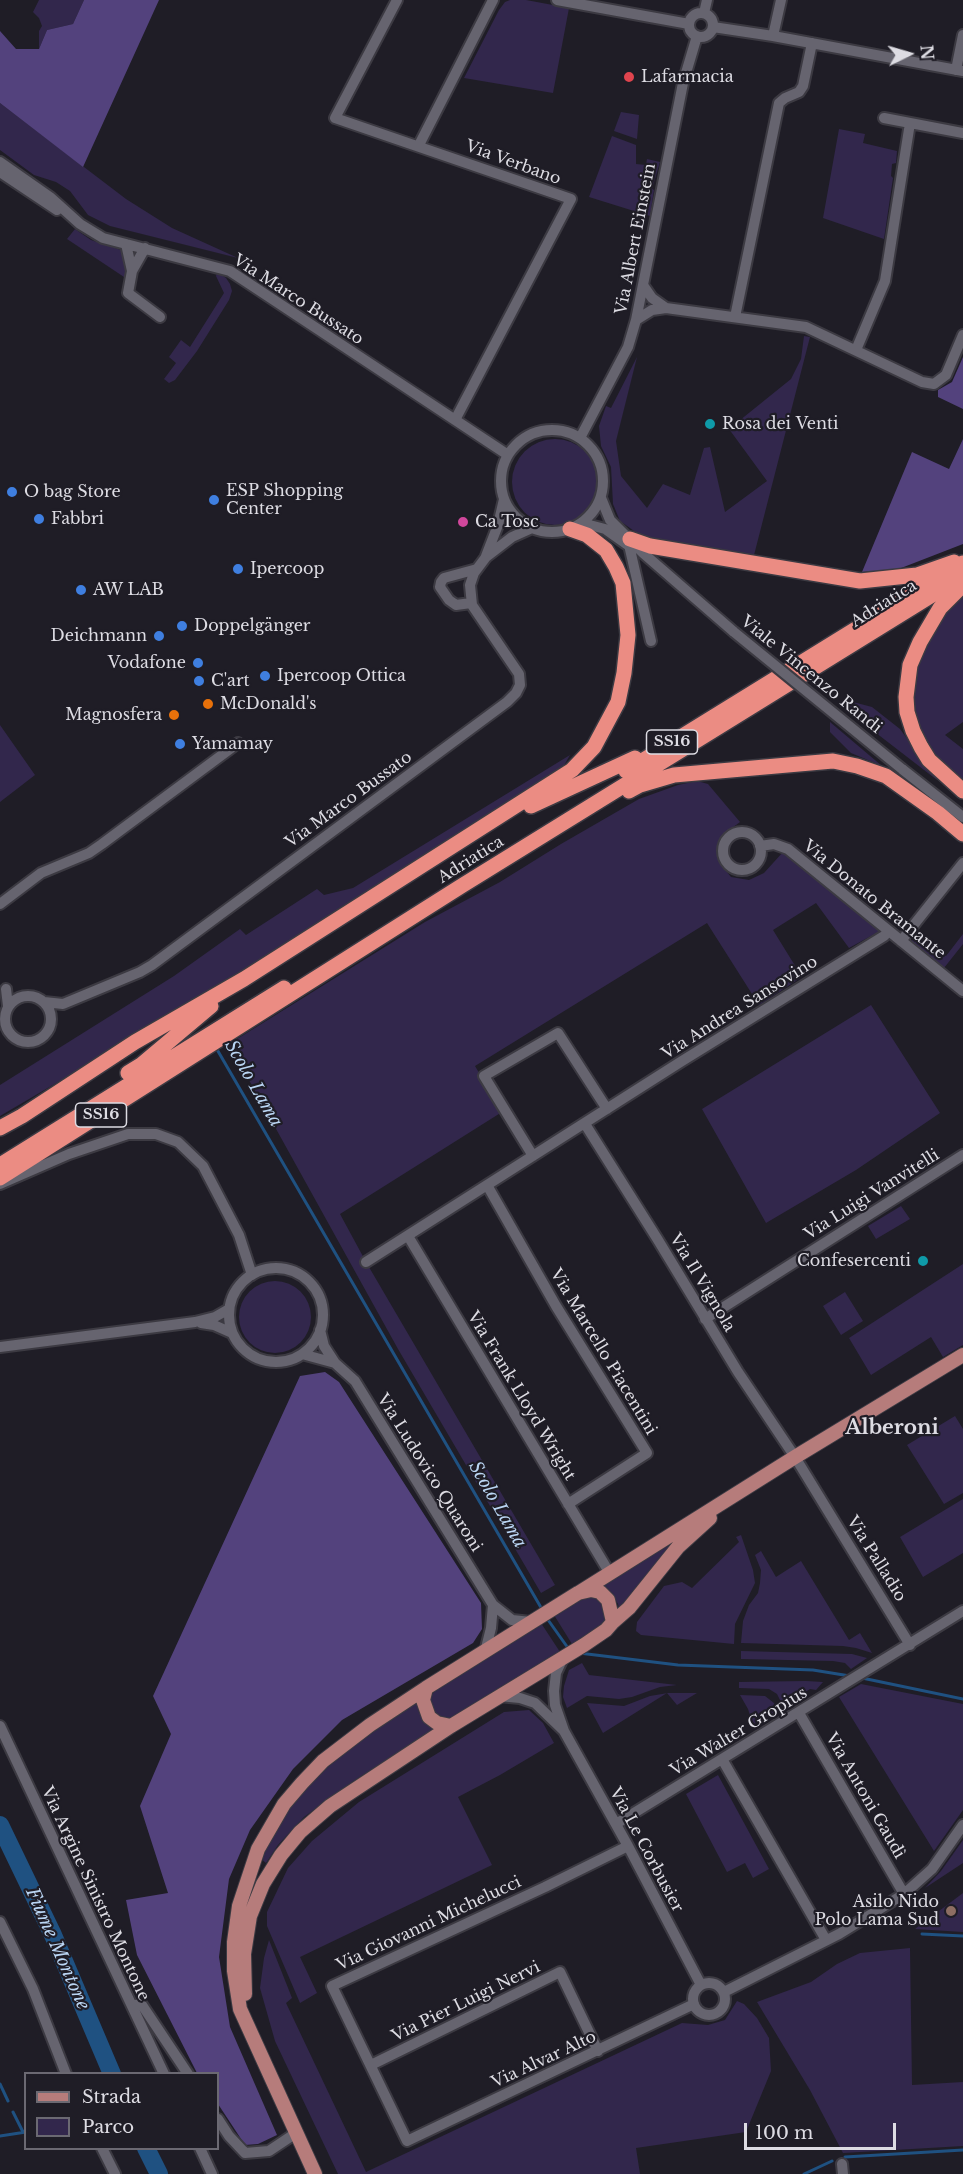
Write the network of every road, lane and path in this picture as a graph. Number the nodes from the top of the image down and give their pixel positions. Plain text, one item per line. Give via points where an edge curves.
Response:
1 (398, 0) edge
2 (493, 0) edge
3 (557, 0) edge
4 (707, 0) edge
5 (781, 0) edge
6 (704, 13) junction
7 (689, 24) junction
8 (713, 27) junction
9 (963, 34) edge
10 (698, 36) junction
11 (773, 36) junction
12 (812, 43) junction
13 (960, 71) edge
14 (884, 118) dead end
15 (910, 123) junction
16 (963, 133) edge
17 (419, 145) junction
18 (0, 162) edge
19 (0, 172) edge
20 (80, 224) junction
21 (126, 244) junction
22 (145, 248) junction
23 (132, 271) junction
24 (643, 285) junction
25 (666, 308) junction
26 (160, 317) dead end
27 (735, 317) junction
28 (636, 320) junction
29 (963, 334) edge
30 (856, 350) junction
31 (455, 420) junction
32 (580, 438) junction
33 (508, 455) junction
34 (601, 498) junction
35 (504, 499) junction
36 (576, 526) junction
37 (532, 528) junction
38 (629, 542) junction
39 (486, 557) junction
40 (963, 562) edge
41 (477, 568) junction
42 (963, 576) edge
43 (963, 585) edge
44 (471, 603) junction
45 (651, 641) dead end
46 (696, 727) junction
47 (238, 743) dead end
48 (963, 790) edge
49 (963, 817) edge
50 (488, 826) junction
51 (963, 834) edge
52 (760, 846) dead end
53 (963, 863) edge
54 (463, 885) junction
55 (0, 904) edge
56 (889, 931) junction
57 (901, 941) junction
58 (244, 979) junction
59 (963, 991) edge
60 (44, 1002) junction
61 (63, 1004) junction
62 (51, 1017) junction
63 (232, 1026) junction
64 (199, 1047) junction
65 (607, 1109) junction
66 (585, 1124) junction
67 (0, 1128) edge
68 (0, 1155) edge
69 (963, 1155) edge
70 (533, 1156) junction
71 (0, 1165) edge
72 (0, 1178) edge
73 (0, 1184) edge
74 (487, 1185) junction
75 (408, 1236) junction
76 (366, 1262) dead end
77 (252, 1275) junction
78 (229, 1309) junction
79 (705, 1319) junction
80 (195, 1322) junction
81 (320, 1330) junction
82 (232, 1333) junction
83 (0, 1347) edge
84 (302, 1354) junction
85 (962, 1358) edge
86 (334, 1363) junction
87 (795, 1457) junction
88 (734, 1497) junction
89 (568, 1504) junction
90 (609, 1572) junction
91 (578, 1593) junction
92 (492, 1605) junction
93 (963, 1611) edge
94 (531, 1622) junction
95 (613, 1622) junction
96 (910, 1645) junction
97 (485, 1652) junction
98 (563, 1658) junction
99 (426, 1688) junction
100 (499, 1696) junction
101 (799, 1713) junction
102 (0, 1726) edge
103 (451, 1726) junction
104 (564, 1731) junction
105 (722, 1759) junction
106 (616, 1824) junction
107 (963, 1825) edge
108 (628, 1846) junction
109 (904, 1894) junction
110 (0, 1922) edge
111 (826, 1940) junction
112 (701, 1984) junction
113 (724, 1992) junction
114 (694, 2004) junction
115 (132, 2006) junction
116 (250, 2031) junction
117 (598, 2051) junction
118 (371, 2065) junction
119 (66, 2072) edge
120 (164, 2072) edge
121 (187, 2072) edge
122 (219, 2121) edge
123 (296, 2133) junction
124 (406, 2141) joint
125 (103, 2150) edge
126 (201, 2150) edge
127 (115, 2174) edge
128 (212, 2174) edge
129 (315, 2174) edge

1 - 17 street, Via Verbano via 335,118
2 - 17 street
3 - 7 street
4 - 6 street
5 - 11 street
6 - 7 street via 695,14
6 - 8 street via 712,19
7 - 10 street
8 - 10 street via 707,35
8 - 11 street
9 - 13 street
10 - 24 street, Via Albert Einstein via 681,94
11 - 12 street
12 - 13 street
12 - 27 street via 803,86 779,103
14 - 15 street
15 - 16 street
15 - 30 street via 885,282
17 - 31 street, Via Verbano via 571,199
18 - 20 street, Via Marco Bussato
19 - 20 street
20 - 21 street, Via Marco Bussato
21 - 22 street, Via Marco Bussato
21 - 23 street
22 - 23 street
22 - 31 street, Via Marco Bussato via 230,271
23 - 26 street via 128,293
24 - 25 street
24 - 28 street, Via Albert Einstein
25 - 27 street
25 - 28 street via 652,310
27 - 30 street via 806,327
28 - 32 street, Via Albert Einstein via 620,366
29 - 30 street via 946,375 934,384
31 - 33 street, Via Marco Bussato
32 - 33 street via 561,430 544,430 528,435
32 - 34 street via 598,456 603,469
33 - 35 street via 501,482
34 - 36 street via 594,512
34 - 38 street, Viale Vincenzo Randi via 610,520
35 - 37 street via 516,516
35 - 39 street
36 - 37 street via 545,532
36 - 38 street, Viale Vincenzo Randi via 605,530
36 - 50 highway via 606,550 623,584 628,635 618,702 594,747 572,770
37 - 39 street via 512,537
38 - 40 highway, SS16 via 860,580 917,575
38 - 45 street
38 - 49 street, Viale Vincenzo Randi, bridge
39 - 41 street
40 - 46 highway, Adriatica / SS16
41 - 44 street via 470,585
41 - 44 street via 444,578 440,587 456,605
42 - 54 highway, Adriatica / SS16
43 - 48 highway via 940,608 920,642 910,665 906,697 907,712 921,747 929,760
44 - 61 street, Via Marco Bussato via 519,674 516,693 507,702 162,958 140,972
46 - 50 highway
46 - 63 highway, Adriatica / SS16
47 - 55 street via 106,841 41,873
50 - 58 highway
51 - 54 highway, SS16 via 886,776 857,766 833,762 674,775 640,785 485,881
52 - 56 street, Via Donato Bramante via 774,844 788,849
53 - 57 street
54 - 63 highway, Adriatica / SS16
56 - 57 street, Via Donato Bramante
56 - 65 street, Via Andrea Sansovino
57 - 59 street, Via Donato Bramante
58 - 67 highway via 135,1042
58 - 68 highway via 141,1065
60 - 61 street, Via Marco Bussato
60 - 62 street
60 - 62 street via 33,996 20,997 4,1014 6,1030 26,1043 41,1038
61 - 62 street, Via Marco Bussato
63 - 64 highway, Adriatica / SS16
64 - 71 highway, Adriatica / SS16
64 - 72 highway, Adriatica / SS16
65 - 66 street, Via Andrea Sansovino
65 - 70 street via 558,1033 484,1076
66 - 70 street, Via Andrea Sansovino
66 - 79 street, Via Il Vignola
69 - 79 street, Via Luigi Vanvitelli
70 - 74 street, Via Andrea Sansovino
73 - 77 street, SS16 via 128,1134 156,1134 178,1142 203,1166 238,1235
74 - 75 street, Via Andrea Sansovino
74 - 89 street, Via Marcello Piacentini via 647,1453
75 - 76 street, Via Andrea Sansovino
75 - 89 street, Via Frank Lloyd Wright
77 - 78 street via 233,1295
77 - 81 street via 279,1269 305,1279 321,1302
78 - 80 street
78 - 82 street
79 - 87 street, Via Il Vignola
80 - 82 street
80 - 83 street
81 - 84 street
81 - 86 street, Via Ludovico Quaroni
82 - 84 street via 256,1358 280,1362
84 - 86 street, Via Ludovico Quaroni
85 - 87 main road
86 - 92 street, Via Ludovico Quaroni via 355,1381
87 - 88 main road
87 - 96 street, Via Palladio
88 - 90 main road
88 - 95 main road via 678,1547
89 - 90 street, Via Frank Lloyd Wright
90 - 91 main road
91 - 94 main road
91 - 95 main road via 600,1592 608,1600
92 - 94 street via 512,1620
92 - 97 street
93 - 96 street
94 - 97 main road
95 - 98 main road
96 - 101 street, Via Walter Gropius
97 - 99 main road
98 - 100 main road
98 - 104 street, Via Le Corbusier via 554,1690
99 - 103 main road via 423,1700 429,1717
99 - 116 main road via 323,1761 284,1804 258,1849 239,1906 234,1942 240,2009
100 - 103 main road
100 - 104 street, Via Le Corbusier via 535,1703
101 - 105 street, Via Walter Gropius
101 - 109 street, Via Antoni Gaudì
102 - 115 street, Via Argine Sinistro Montone
103 - 116 main road via 330,1806 281,1855 250,1916 244,1990
104 - 106 street, Via Le Corbusier
105 - 106 street, Via Walter Gropius
105 - 111 street
106 - 108 street, Via Le Corbusier
107 - 109 street via 932,1869
108 - 112 street, Via Le Corbusier
108 - 118 street, Via Giovanni Michelucci via 332,1986
109 - 111 street
110 - 119 street via 33,1989
111 - 113 street
112 - 113 street via 714,1983
112 - 114 street via 694,1991
113 - 114 street via 725,2003 715,2014 700,2012
114 - 117 street, Via Alvar Alto
115 - 120 street, Via Argine Sinistro Montone
115 - 121 street via 142,2005
116 - 123 main road
117 - 118 street, Via Pier Luigi Nervi via 560,1972
117 - 124 street, Via Alvar Alto
118 - 124 street, Via Giovanni Michelucci
122 - 123 street via 245,2153 269,2151
123 - 129 main road
125 - 127 street
126 - 128 street

